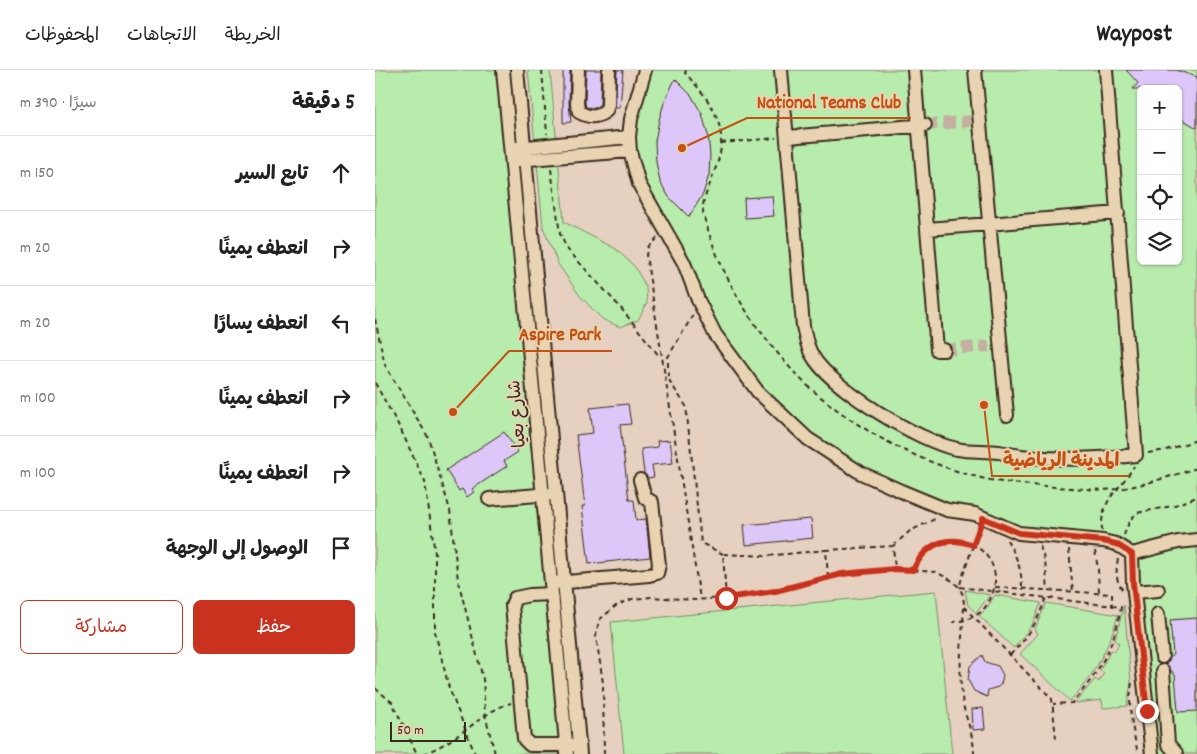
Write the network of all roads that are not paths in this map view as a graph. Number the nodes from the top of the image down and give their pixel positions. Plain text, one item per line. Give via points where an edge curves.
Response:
1 (503, 70) edge
2 (517, 70) edge
3 (578, 70) edge
4 (609, 70) edge
5 (645, 70) edge
6 (781, 70) edge
7 (914, 70) edge
8 (975, 70) edge
9 (1106, 70) edge
10 (922, 126) junction
11 (629, 137) junction
12 (788, 137) junction
13 (549, 151) junction
14 (629, 151) junction
15 (525, 153) junction
16 (510, 155) junction
17 (1118, 213) junction
18 (989, 224) junction
19 (927, 229) junction
20 (944, 350) dead end
21 (1007, 415) dead end
22 (640, 480) dead end
23 (548, 494) junction
24 (489, 499) dead end
25 (1197, 540) edge
26 (1132, 554) junction
27 (564, 582) junction
28 (551, 589) junction
29 (1158, 590) dead end
30 (1135, 592) junction
31 (1159, 614) dead end
32 (1162, 657) dead end
33 (1163, 671) dead end
34 (573, 750) edge
35 (1176, 753) edge
36 (1152, 754) edge

1 - 16 street, شارع بعيا
2 - 15 street, شارع بعيا
3 - 4 street via 577,104 579,112 587,116 599,116 606,111
5 - 11 street
6 - 12 street
7 - 10 street
8 - 18 street via 975,121
9 - 17 street
10 - 12 street
10 - 19 street
11 - 13 street
11 - 14 street
12 - 17 street via 803,326 811,355 841,386 883,416 925,438 957,449 1084,460 1136,456
13 - 14 street
13 - 15 street
14 - 26 street via 639,184 684,263 715,334 758,392 808,440 861,473 947,510 975,514 1019,533 1116,544
15 - 16 street
15 - 23 street, شارع بعيا
16 - 23 street, شارع بعيا
17 - 18 street
18 - 19 street
18 - 21 street via 995,345
19 - 20 street via 937,350
22 - 27 street via 645,498 652,502 657,572
23 - 24 street
23 - 27 street, شارع بعيا
23 - 28 street, شارع بعيا
25 - 26 street
26 - 30 street
27 - 28 street
27 - 34 street, شارع بعيا
28 - 34 street, شارع بعيا
28 - 34 street via 515,598 512,605 525,739 530,745
29 - 30 street
30 - 36 street
31 - 32 street
33 - 35 street via 1168,744

